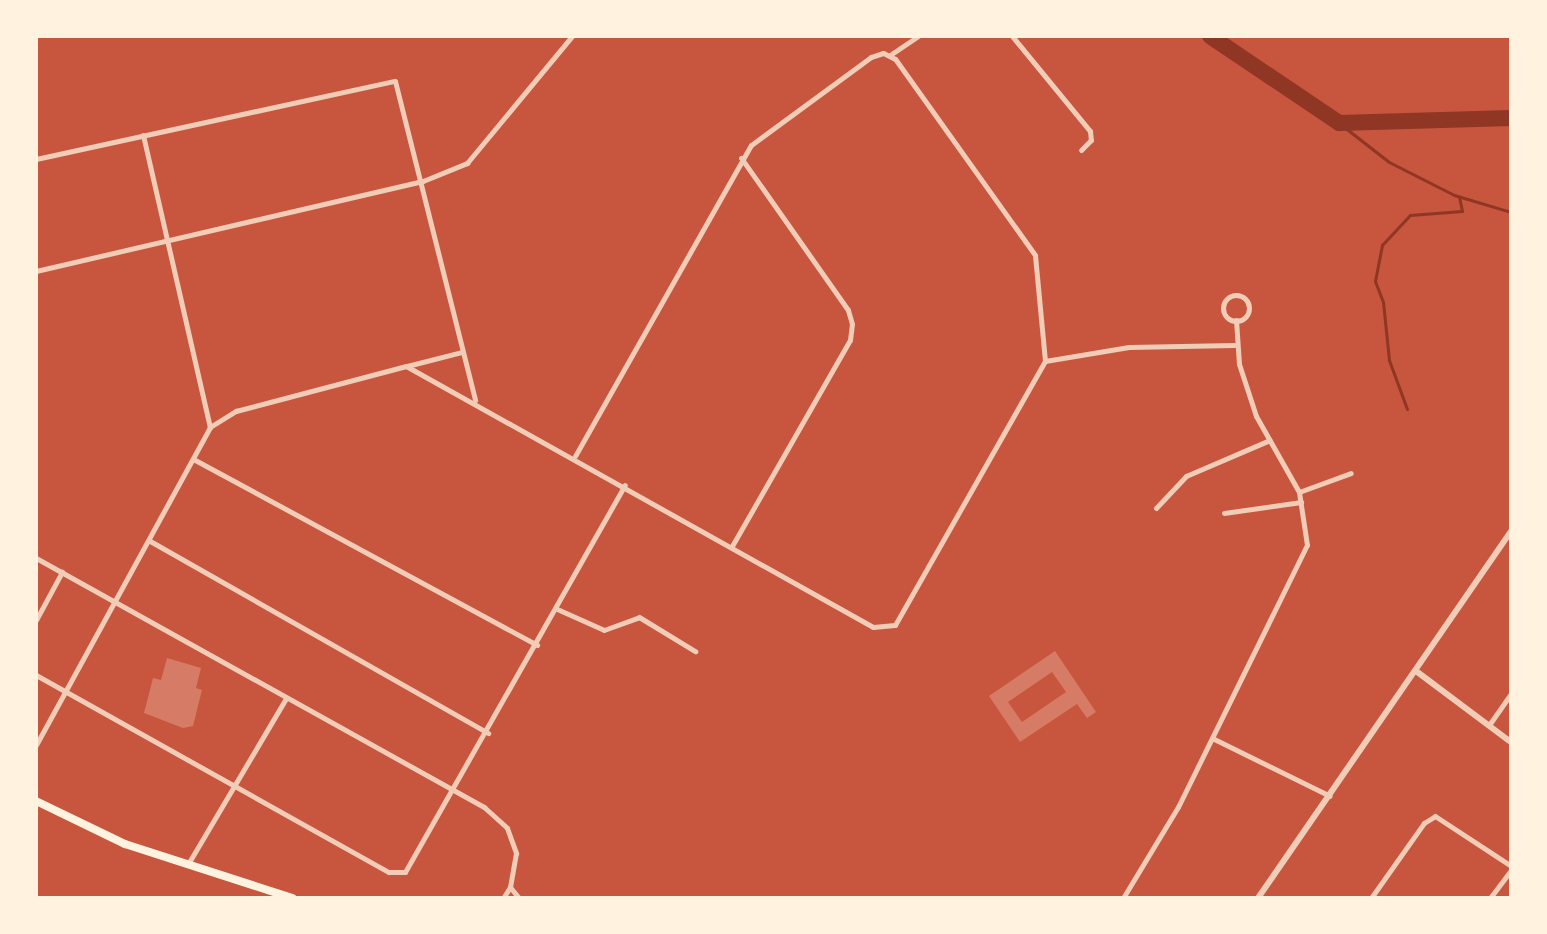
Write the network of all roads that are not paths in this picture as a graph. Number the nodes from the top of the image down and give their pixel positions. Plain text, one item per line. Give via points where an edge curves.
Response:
1 (572, 36) edge
2 (918, 36) edge
3 (1012, 36) edge
4 (890, 55) junction
5 (143, 135) junction
6 (1081, 150) dead end
7 (741, 158) junction
8 (36, 159) edge
9 (423, 181) junction
10 (167, 241) junction
11 (36, 271) edge
12 (1236, 320) junction
13 (1234, 345) junction
14 (462, 352) junction
15 (1045, 361) junction
16 (406, 366) junction
17 (476, 401) junction
18 (210, 427) junction
19 (1270, 440) junction
20 (575, 456) junction
21 (195, 460) junction
22 (1351, 473) dead end
23 (625, 485) junction
24 (1299, 492) junction
25 (1301, 502) junction
26 (1156, 508) dead end
27 (1224, 513) dead end
28 (1511, 531) edge
29 (150, 541) junction
30 (732, 546) junction
31 (36, 558) edge
32 (62, 572) junction
33 (116, 602) junction
34 (557, 609) junction
35 (36, 620) edge
36 (537, 645) junction
37 (695, 651) dead end
38 (1416, 671) junction
39 (36, 675) edge
40 (65, 691) junction
41 (1511, 693) edge
42 (286, 698) junction
43 (1489, 725) junction
44 (488, 733) junction
45 (1212, 738) junction
46 (1511, 742) edge
47 (36, 745) edge
48 (236, 785) junction
49 (455, 788) junction
50 (1330, 796) junction
51 (36, 801) edge
52 (187, 865) junction
53 (1511, 868) edge
54 (510, 887) junction
55 (291, 898) edge
56 (503, 898) edge
57 (519, 898) edge
58 (1123, 898) edge
59 (1258, 898) edge
60 (1371, 898) edge
61 (1490, 898) edge

1 - 9 street via 474,156
2 - 4 street
3 - 6 street via 1090,131 1091,140
4 - 7 street via 876,54 847,74 765,132
4 - 15 street via 1035,255
5 - 8 street
5 - 9 street via 391,80 401,91
5 - 10 street
7 - 20 street
7 - 30 street via 848,310 852,324 850,340
9 - 10 street
9 - 14 street
10 - 11 street
10 - 18 street
12 - 12 street via 1224,308 1235,295 1244,298 1249,309
12 - 13 street
13 - 15 street via 1129,347
13 - 19 street via 1256,416
14 - 16 street
14 - 17 street
15 - 30 street via 895,625 873,627
16 - 17 street
16 - 18 street via 236,411
17 - 20 street
18 - 21 street
19 - 24 street
19 - 26 street via 1186,476
20 - 23 street
21 - 29 street
21 - 36 street
22 - 24 street
23 - 30 street
23 - 34 street
24 - 25 street
25 - 27 street
25 - 45 street via 1306,524 1303,558
28 - 38 street
29 - 33 street
29 - 44 street
31 - 32 street
32 - 33 street
32 - 35 street
33 - 40 street
33 - 42 street
34 - 36 street
34 - 37 street via 604,630 639,617
36 - 44 street
38 - 43 street
38 - 50 street
39 - 40 street
40 - 47 street
40 - 48 street
41 - 43 street
42 - 48 street
42 - 49 street
43 - 46 street
44 - 49 street
45 - 50 street
45 - 58 street via 1147,866
48 - 49 street via 398,874 412,865
48 - 52 street
49 - 54 street via 497,817 513,839
50 - 59 street
51 - 52 highway via 114,839
52 - 55 highway
53 - 60 street via 1435,816 1424,823
53 - 61 street
54 - 56 street
54 - 57 street

